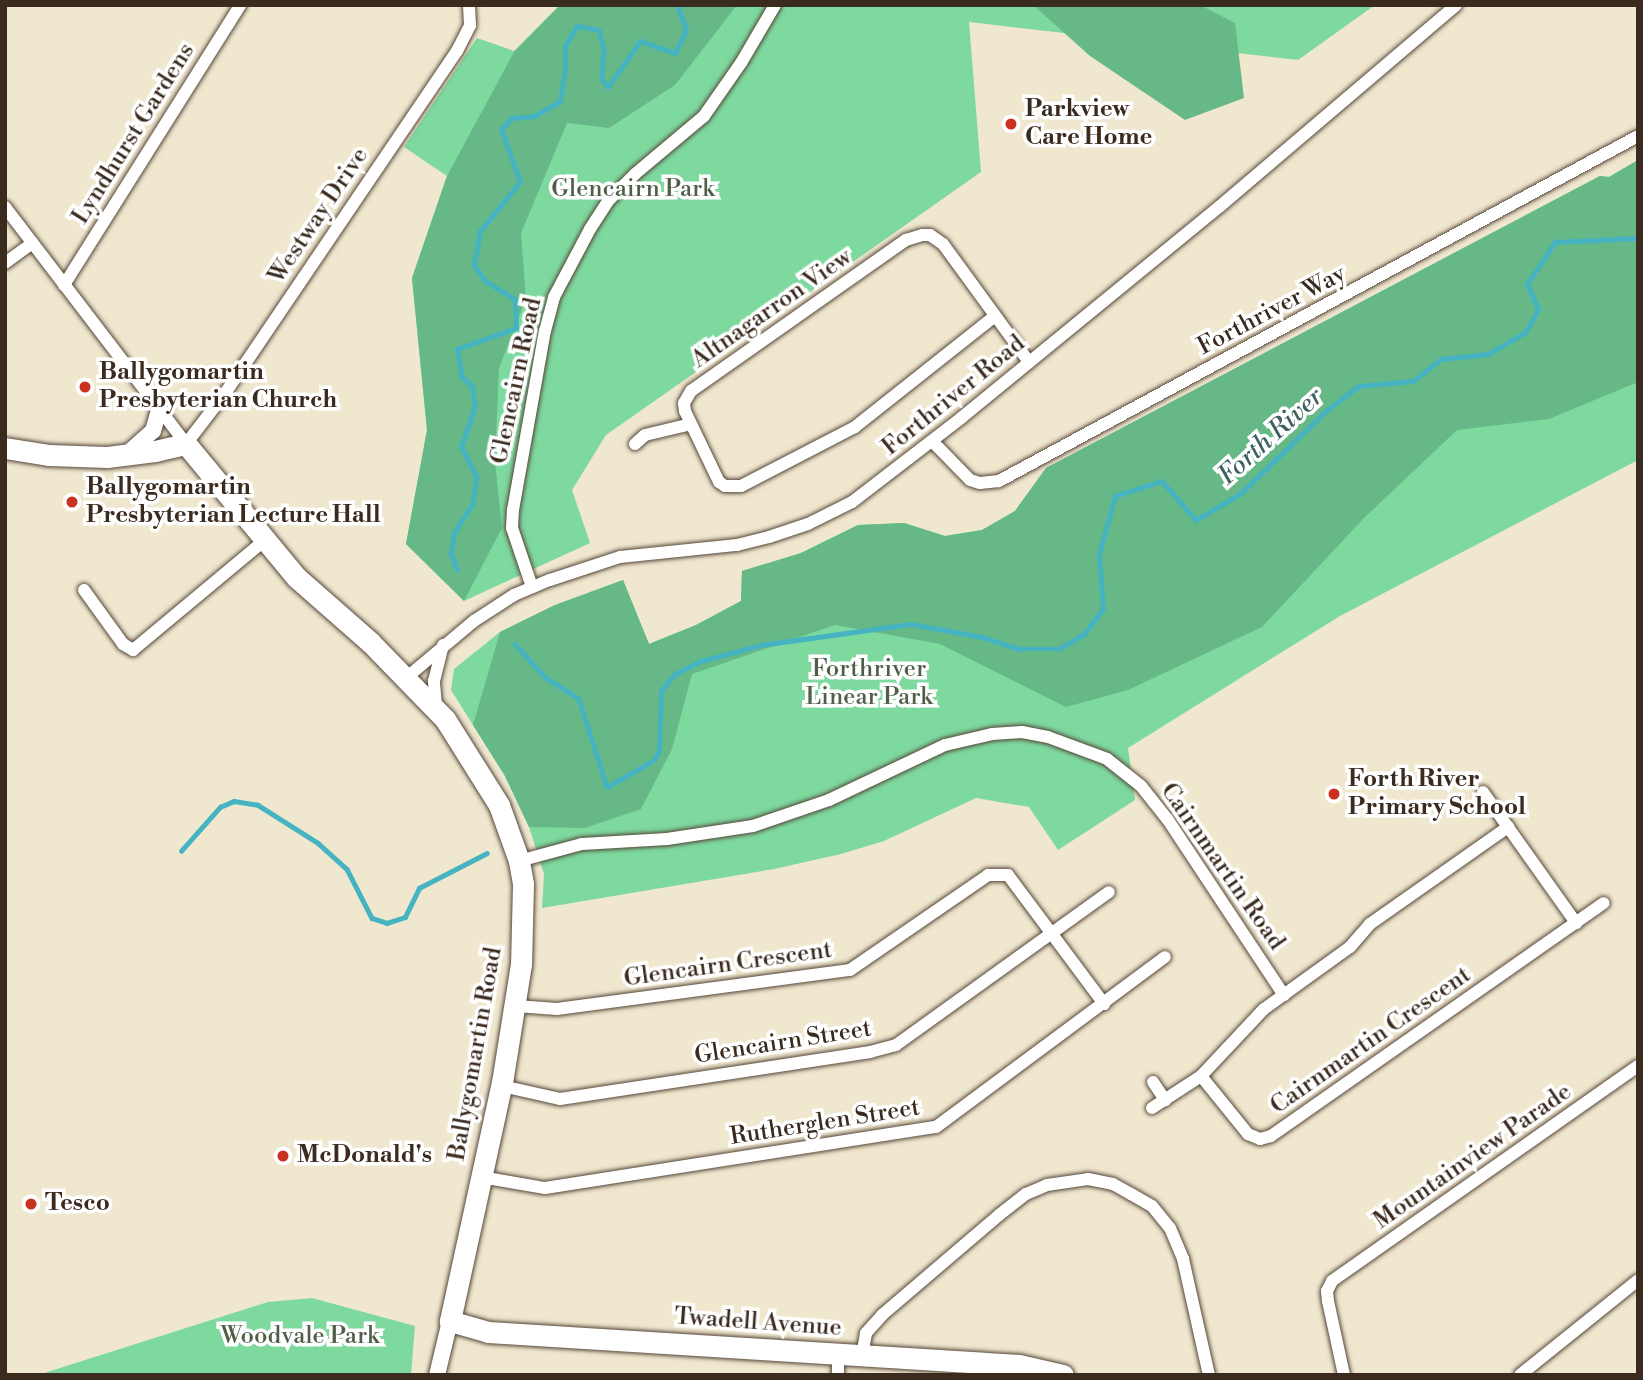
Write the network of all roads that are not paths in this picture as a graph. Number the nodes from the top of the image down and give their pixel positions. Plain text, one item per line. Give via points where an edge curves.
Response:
1 (240, 5) edge
2 (469, 5) edge
3 (775, 5) edge
4 (1457, 5) edge
5 (1638, 136) edge
6 (5, 207) edge
7 (33, 243) junction
8 (5, 263) edge
9 (64, 285) junction
10 (995, 316) junction
11 (1028, 362) junction
12 (159, 410) junction
13 (691, 425) junction
14 (932, 441) junction
15 (186, 443) junction
16 (635, 444) dead end
17 (5, 448) edge
18 (125, 455) junction
19 (264, 541) junction
20 (532, 587) junction
21 (84, 590) dead end
22 (443, 645) junction
23 (406, 678) junction
24 (436, 710) junction
25 (1483, 792) dead end
26 (1508, 827) junction
27 (519, 861) junction
28 (1109, 892) dead end
29 (1604, 903) dead end
30 (1576, 923) junction
31 (1051, 934) junction
32 (1165, 957) dead end
33 (1284, 995) junction
34 (1104, 1004) junction
35 (516, 1006) junction
36 (1638, 1066) edge
37 (1201, 1076) junction
38 (1153, 1082) dead end
39 (502, 1086) junction
40 (1165, 1100) junction
41 (1152, 1108) dead end
42 (481, 1177) junction
43 (1638, 1280) edge
44 (450, 1321) junction
45 (862, 1356) junction
46 (838, 1364) edge
47 (437, 1375) edge
48 (1063, 1375) edge
49 (1209, 1375) edge
50 (1344, 1375) edge
51 (1520, 1375) edge

1 - 9 street, Lyndhurst Gardens
2 - 15 street, Westway Drive via 471,19 463,42
3 - 20 street, Glencairn Road via 704,116 608,201 554,297 513,510 516,540
4 - 11 street, Forthriver Road via 1230,199
5 - 14 street, Forthriver Way via 999,481 970,480
6 - 7 street, Ballygomartin Road
7 - 8 street
7 - 9 street, Ballygomartin Road
9 - 12 street, Ballygomartin Road
10 - 11 street
10 - 13 street via 855,427 741,486 719,482
10 - 13 street, Altnagarron View via 937,239 922,235 906,240 691,391 684,403
11 - 14 street, Forthriver Road
12 - 15 street, Ballygomartin Road
12 - 18 street via 153,431
13 - 16 street via 645,435
14 - 20 street, Forthriver Road via 852,502 808,524 737,545 620,557
15 - 18 highway
15 - 19 highway, Ballygomartin Road
17 - 18 highway via 49,455
19 - 21 street via 133,650 122,644
19 - 23 highway, Ballygomartin Road via 296,577
20 - 22 street, Forthriver Road
22 - 23 street, Forthriver Road
22 - 24 street via 435,681
23 - 24 highway, Ballygomartin Road
24 - 27 highway, Ballygomartin Road via 499,805
25 - 26 street
26 - 30 street
26 - 33 street via 1370,924 1350,947
27 - 33 street, Cairnmartin Road via 582,844 678,838 753,826 829,800 945,745 1022,732 1107,758 1141,786
27 - 35 highway, Ballygomartin Road via 523,901
28 - 31 street, Glencairn Street
29 - 30 street, Cairnmartin Crescent
30 - 37 street, Cairnmartin Crescent via 1271,1136 1260,1139 1248,1134
31 - 34 street, Glencairn Crescent
31 - 35 street, Glencairn Crescent via 1008,875 988,874 850,970 557,1009
31 - 39 street, Glencairn Street via 896,1045 560,1098
32 - 34 street, Rutherglen Street
33 - 37 street via 1264,1009
34 - 42 street, Rutherglen Street via 936,1126 545,1188
35 - 39 highway, Ballygomartin Road
36 - 50 street, Mountainview Parade via 1332,1281 1328,1301
37 - 40 street
38 - 40 street
39 - 42 highway, Ballygomartin Road
40 - 41 street
42 - 44 highway, Ballygomartin Road
43 - 51 street
44 - 46 highway, Twadell Avenue via 488,1332
44 - 47 street, Ballygomartin Road
45 - 46 highway, Twadell Avenue
45 - 48 highway, Twadell Avenue via 1019,1365
45 - 49 street via 866,1333 882,1315 999,1215 1047,1185 1088,1179 1113,1184 1152,1206 1170,1228 1183,1259

